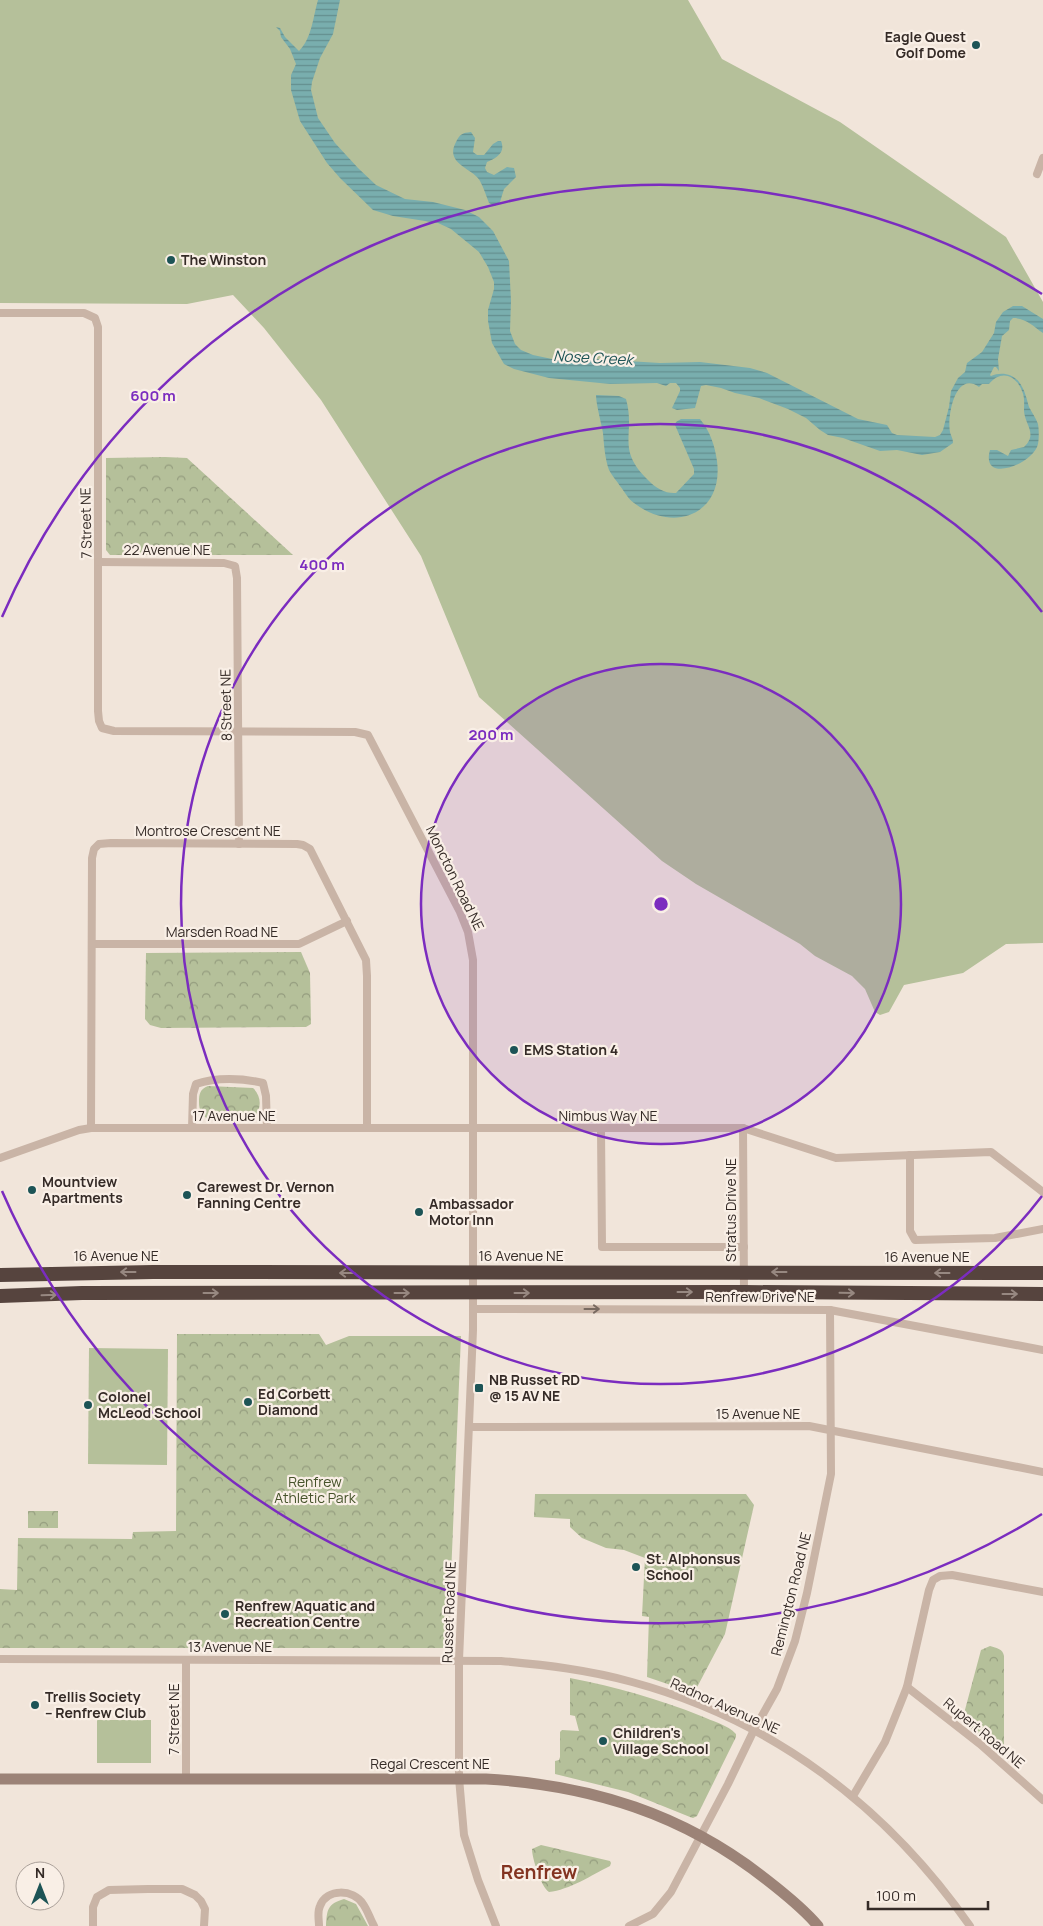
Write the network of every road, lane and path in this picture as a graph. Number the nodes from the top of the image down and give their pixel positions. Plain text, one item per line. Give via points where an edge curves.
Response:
1 (1043, 158) edge
2 (1037, 174) dead end
3 (0, 313) edge
4 (99, 562) junction
5 (235, 566) joint
6 (102, 728) joint
7 (238, 732) junction
8 (239, 844) junction
9 (346, 921) junction
10 (92, 944) junction
11 (91, 1128) junction
12 (192, 1128) junction
13 (267, 1128) junction
14 (367, 1128) junction
15 (743, 1128) junction
16 (473, 1129) junction
17 (601, 1129) junction
18 (910, 1155) junction
19 (0, 1158) edge
20 (1043, 1192) edge
21 (1043, 1229) edge
22 (744, 1247) junction
23 (744, 1272) junction
24 (473, 1273) junction
25 (1043, 1273) edge
26 (0, 1275) edge
27 (744, 1292) junction
28 (473, 1293) junction
29 (1043, 1294) edge
30 (0, 1296) edge
31 (474, 1309) junction
32 (830, 1310) junction
33 (1043, 1350) edge
34 (469, 1426) junction
35 (831, 1430) junction
36 (1043, 1472) edge
37 (1043, 1592) edge
38 (0, 1659) edge
39 (186, 1660) junction
40 (460, 1660) junction
41 (907, 1687) junction
42 (754, 1730) junction
43 (459, 1778) junction
44 (0, 1779) edge
45 (186, 1779) junction
46 (853, 1796) junction
47 (1043, 1800) edge
48 (701, 1835) junction
49 (634, 1925) edge
50 (93, 1926) edge
51 (204, 1926) edge
52 (319, 1926) edge
53 (374, 1926) edge
54 (496, 1926) edge
55 (818, 1926) edge
56 (970, 1926) edge

1 - 2 street
3 - 4 street, 7 Street NE via 84,313 95,318 98,327
4 - 5 street, 22 Avenue NE via 224,563
4 - 6 street, 7 Street NE via 98,711
5 - 7 street, 8 Street NE
6 - 7 street, Moncton Road NE via 114,731
7 - 8 street, 8 Street NE
7 - 16 street, Moncton Road NE via 355,732 368,735 372,741 460,912 471,941
8 - 9 street, Montrose Crescent NE via 303,845 310,849
8 - 10 street, Montrose Crescent NE via 99,844 92,858
9 - 10 street, Marsden Road NE via 299,944
9 - 14 street, Montrose Crescent NE via 367,968
10 - 11 street, Montrose Crescent NE
11 - 12 street, 17 Avenue NE
11 - 19 street, 17 Avenue NE
12 - 13 street, 17 Avenue NE
12 - 13 street via 193,1094 196,1084 206,1080 264,1083
13 - 14 street, 17 Avenue NE
14 - 16 street, 17 Avenue NE
15 - 17 street, Nimbus Way NE
15 - 18 street, Nimbus Way NE via 836,1158
15 - 22 street, Stratus Drive NE
16 - 17 street, Nimbus Way NE
16 - 24 street, Moncton Road NE
17 - 22 street via 602,1247
18 - 20 street, Nimbus Way NE via 991,1152
18 - 21 street via 910,1230 915,1240 994,1238
22 - 23 street, Stratus Drive NE
23 - 24 highway, 16 Avenue NE
25 -> 23 highway, 16 Avenue NE
23 - 27 street, Stratus Drive NE
24 -> 26 highway, 16 Avenue NE via 93,1272
24 - 28 street, Moncton Road NE
28 -> 27 highway
27 -> 29 highway
30 -> 28 highway
28 - 31 street, Russet Road NE
31 -> 32 street, Renfrew Drive NE
31 - 34 street, Russet Road NE
32 - 33 street, Renfrew Drive NE
32 - 35 street, Remington Road NE
34 - 35 street, 15 Avenue NE via 809,1426
34 - 40 street, Russet Road NE
35 - 36 street, 15 Avenue NE
35 - 42 street, Remington Road NE via 829,1490 795,1641 777,1689
37 - 41 street via 952,1575 933,1580
38 - 39 street, 13 Avenue NE
39 - 40 street, 13 Avenue NE
39 - 45 street, 7 Street NE
40 - 42 street, Radnor Avenue NE via 541,1664 609,1676 698,1704
40 - 43 street, Russet Road NE
41 - 46 street via 885,1742
41 - 47 street, Rupert Road NE via 980,1744
42 - 46 street, Radnor Avenue NE via 804,1760
42 - 48 street, Remington Road NE
43 - 45 street, Regal Crescent NE
43 - 48 street, Regal Crescent NE via 540,1783 584,1791 644,1809
43 - 54 street, Russet Road NE via 464,1834
44 - 45 street, Regal Crescent NE
46 - 56 street, Radnor Avenue NE via 900,1839
48 - 49 street, Remington Road NE via 663,1903 653,1914
48 - 55 street, Regal Crescent NE via 749,1866
50 - 51 street via 96,1897 109,1890 148,1889 182,1889 195,1895 204,1908
52 - 53 street via 319,1908 323,1901 329,1895 343,1893 363,1904

